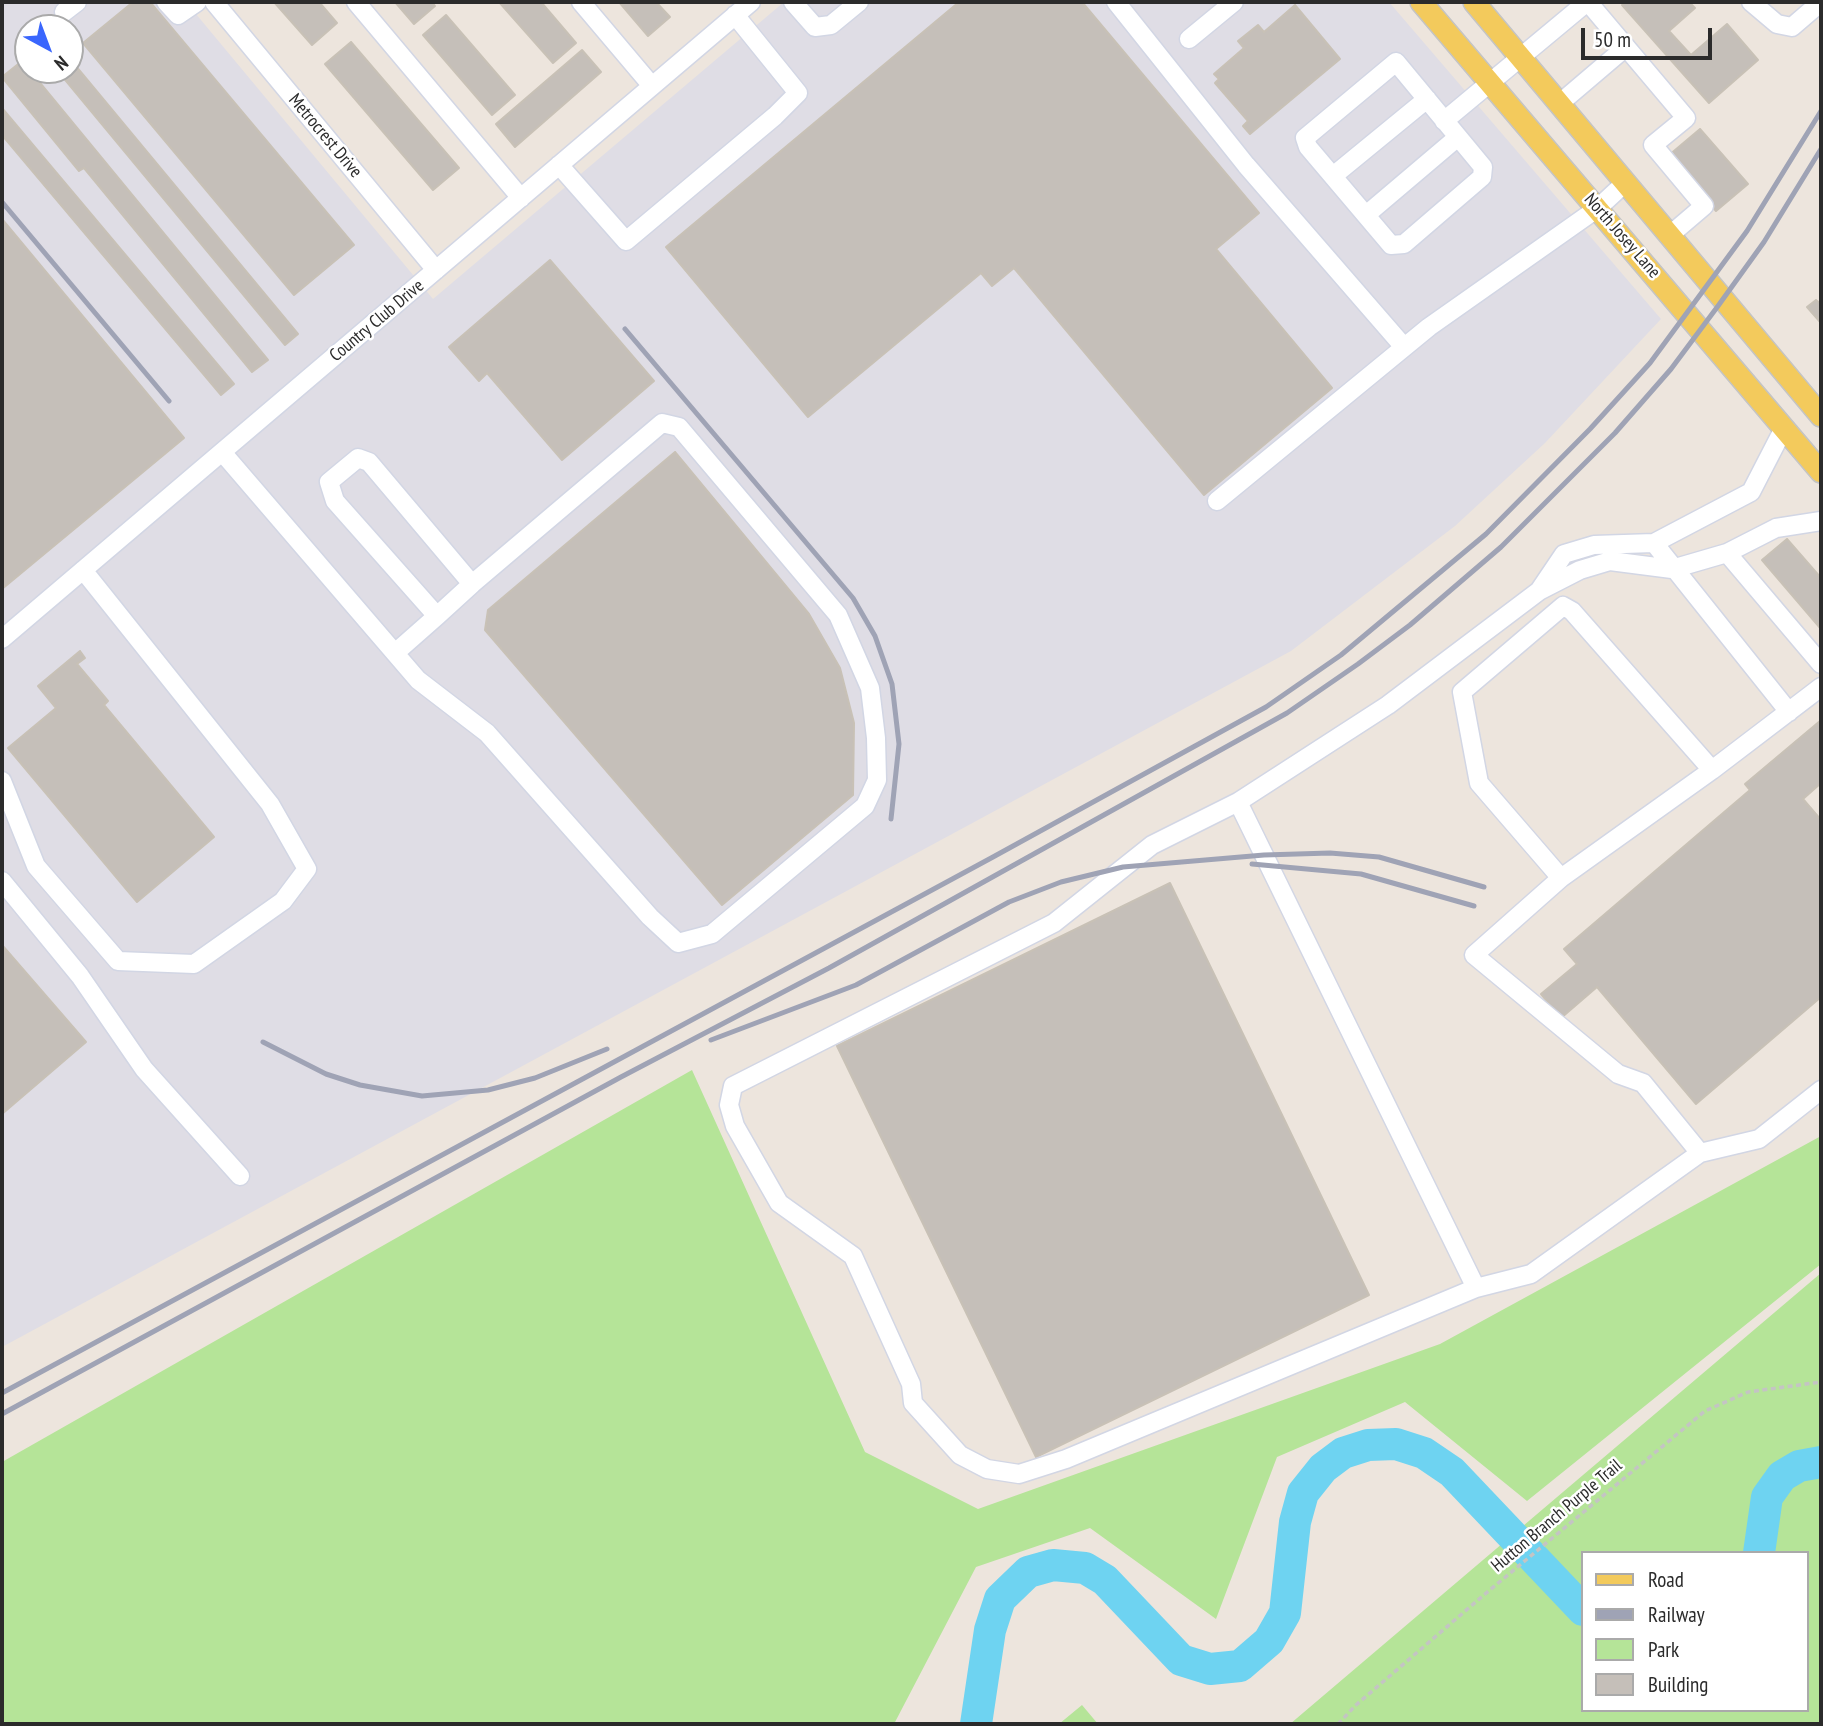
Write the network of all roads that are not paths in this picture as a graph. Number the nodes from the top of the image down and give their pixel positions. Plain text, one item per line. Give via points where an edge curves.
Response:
1 (166, 2) edge
2 (197, 2) edge
3 (214, 2) edge
4 (356, 2) edge
5 (581, 2) edge
6 (751, 2) edge
7 (793, 2) edge
8 (859, 2) edge
9 (1116, 2) edge
10 (1234, 2) edge
11 (1421, 2) edge
12 (1475, 2) edge
13 (1588, 2) edge
14 (1751, 2) edge
15 (1821, 2) edge
16 (734, 15) junction
17 (1189, 39) dead end
18 (1626, 47) junction
19 (1521, 58) junction
20 (1490, 83) junction
21 (652, 86) junction
22 (1427, 99) junction
23 (1559, 104) junction
24 (1444, 121) junction
25 (1458, 137) junction
26 (559, 165) junction
27 (1333, 176) junction
28 (1625, 183) junction
29 (521, 198) junction
30 (1598, 208) junction
31 (1366, 215) junction
32 (1670, 235) junction
33 (436, 270) junction
34 (1404, 347) junction
35 (1821, 416) edge
36 (1784, 428) junction
37 (222, 452) junction
38 (1818, 461) edge
39 (1217, 501) dead end
40 (1821, 521) edge
41 (1654, 543) junction
42 (1727, 553) junction
43 (1672, 569) junction
44 (83, 570) junction
45 (472, 584) junction
46 (1539, 591) junction
47 (437, 616) junction
48 (3, 635) edge
49 (395, 653) junction
50 (1821, 664) edge
51 (1821, 687) edge
52 (1789, 712) junction
53 (1712, 771) junction
54 (2, 781) edge
55 (1238, 802) junction
56 (1561, 878) junction
57 (2, 881) edge
58 (1821, 1090) edge
59 (1700, 1153) junction
60 (240, 1176) dead end
61 (1476, 1288) junction

1 - 2 street via 178,15
3 - 33 street, Metrocrest Drive
4 - 29 street
5 - 21 street
6 - 16 street, Country Club Drive
7 - 8 street via 815,27 831,25
9 - 34 street via 1246,165
10 - 17 street
11 - 20 main road, North Josey Lane
12 - 19 main road, North Josey Lane
13 - 18 street
13 - 19 street
14 - 15 street via 1777,24 1792,27
16 - 21 street, Country Club Drive
16 - 26 street via 798,93 775,116 626,241
18 - 23 street
18 - 32 street via 1686,118 1653,145 1704,206
19 - 20 street
19 - 23 main road, North Josey Lane
20 - 24 street
20 - 30 main road, North Josey Lane
21 - 26 street, Country Club Drive
22 - 24 street
22 - 27 street
22 - 27 street via 1396,62 1384,69 1305,138
23 - 28 main road, North Josey Lane
24 - 25 street
25 - 31 street
25 - 31 street via 1483,167 1482,177 1414,236 1404,244 1391,245
26 - 29 street, Country Club Drive
27 - 31 street
28 - 30 street
28 - 32 main road, North Josey Lane
29 - 33 street, Country Club Drive
30 - 34 street
30 - 36 main road, North Josey Lane
32 - 35 main road, North Josey Lane
33 - 37 street, Country Club Drive
34 - 39 street
36 - 38 main road, North Josey Lane
36 - 41 street via 1751,492
37 - 44 street, Country Club Drive
37 - 49 street
40 - 42 street via 1776,528
41 - 43 street
41 - 46 street via 1594,545 1564,554
42 - 43 street
42 - 50 street
43 - 46 street via 1610,561
43 - 52 street
44 - 48 street, Country Club Drive
44 - 54 street via 270,804 307,869 282,901 194,964 118,961 36,866
45 - 47 street
45 - 47 street via 369,461 358,458 329,482 335,501
45 - 49 street via 662,423 680,427 838,615 870,688 877,780 865,806 712,934 678,943 487,733 418,680
46 - 55 street via 1388,705
47 - 49 street
51 - 52 street
52 - 53 street
53 - 56 street
53 - 56 street via 1563,606 1462,692 1479,783
55 - 61 street
55 - 61 street via 1152,845 1054,923 733,1086 729,1105 735,1126 779,1203 853,1256 911,1384 913,1403 960,1455 987,1469 1019,1474 1066,1459
56 - 59 street via 1474,955 1618,1074 1643,1083
57 - 60 street via 80,976 144,1069
58 - 59 street via 1759,1139
59 - 61 street via 1531,1275

